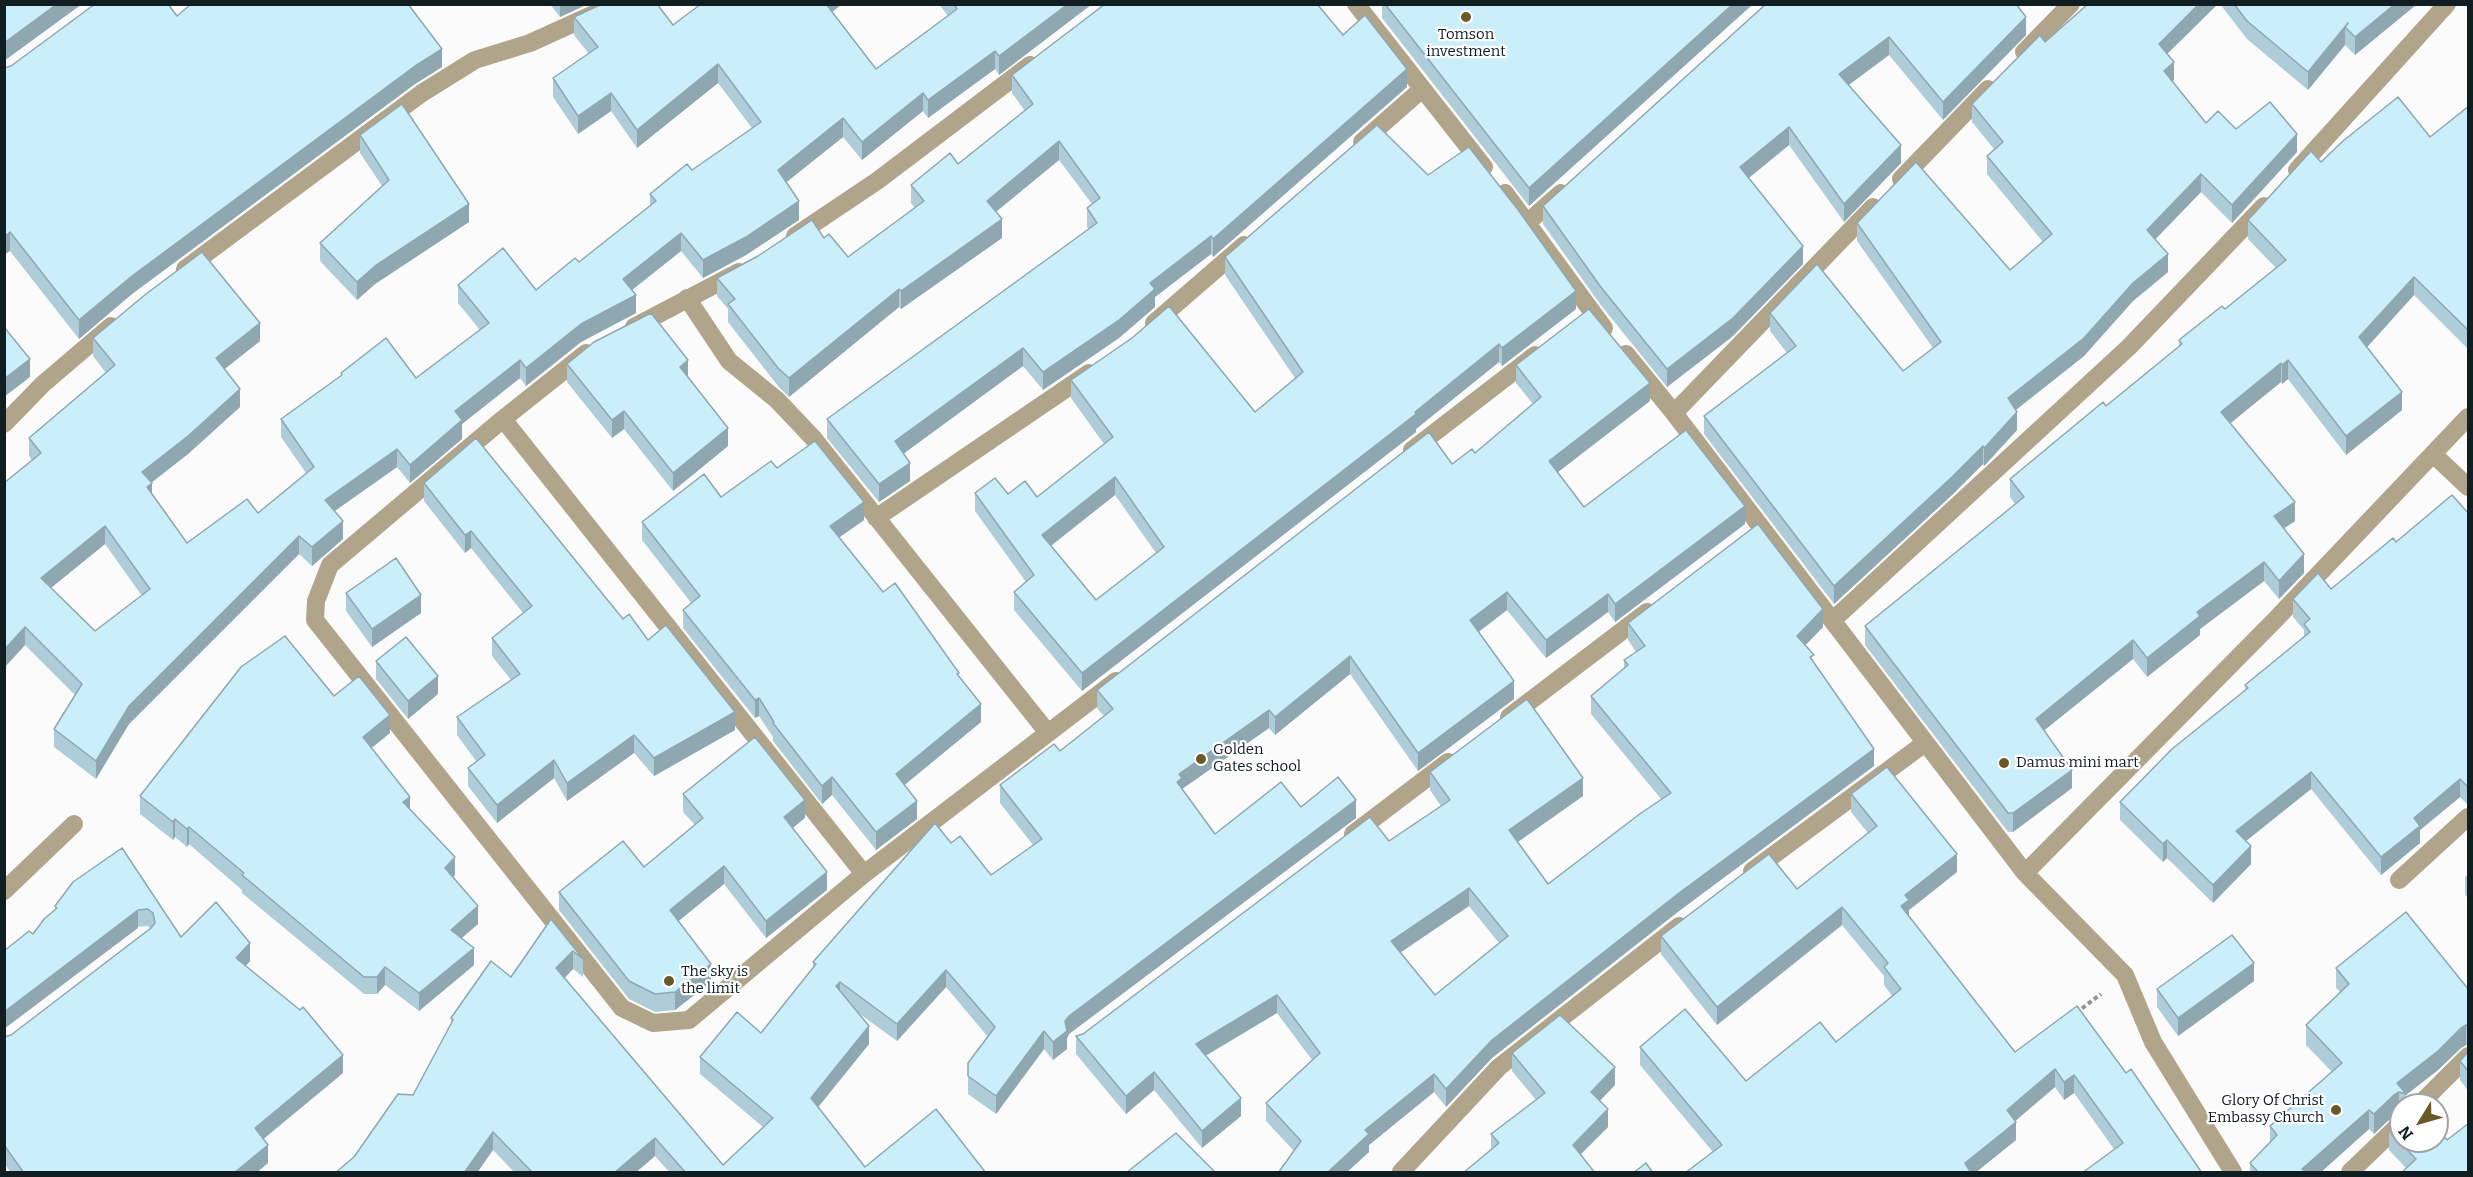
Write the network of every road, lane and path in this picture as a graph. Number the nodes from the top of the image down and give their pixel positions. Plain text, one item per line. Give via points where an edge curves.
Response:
1 (616, 4) edge
2 (1356, 4) edge
3 (2071, 4) edge
4 (2447, 4) edge
5 (1042, 56) edge
6 (2014, 63) edge
7 (1998, 79) edge
8 (1421, 90) junction
9 (1350, 152) edge
10 (2289, 179) edge
11 (1571, 184) edge
12 (2273, 197) edge
13 (1528, 222) junction
14 (1260, 230) edge
15 (781, 246) edge
16 (752, 266) edge
17 (167, 282) edge
18 (687, 298) junction
19 (122, 318) edge
20 (1144, 332) edge
21 (618, 335) edge
22 (598, 346) edge
23 (1544, 348) edge
24 (1107, 361) edge
25 (1674, 413) junction
26 (2469, 417) edge
27 (503, 419) junction
28 (4, 424) edge
29 (2433, 454) junction
30 (1395, 464) edge
31 (2469, 487) edge
32 (876, 518) junction
33 (1665, 599) edge
34 (1833, 620) junction
35 (1133, 668) edge
36 (1494, 728) edge
37 (1048, 733) junction
38 (1925, 743) junction
39 (1466, 749) edge
40 (2469, 817) edge
41 (74, 824) dead end
42 (1342, 842) edge
43 (2025, 873) junction
44 (864, 874) junction
45 (2399, 880) dead end
46 (1734, 885) edge
47 (4, 891) edge
48 (1696, 913) edge
49 (2125, 975) junction
50 (2069, 1019) edge
51 (2469, 1056) edge
52 (2431, 1093) edge
53 (2389, 1135) edge
54 (2228, 1170) edge
55 (1401, 1173) edge
56 (2350, 1173) edge

1 - 17 street via 530,43 475,60 422,93
2 - 8 street
3 - 6 street
4 - 10 street
5 - 15 street via 877,181
7 - 25 street
8 - 9 street
8 - 13 street
11 - 13 street
12 - 34 street via 2129,347
13 - 25 street via 1586,315
14 - 20 street
16 - 18 street
18 - 21 street
18 - 32 street via 729,361 777,400 814,439
19 - 28 street via 43,384
22 - 27 street
23 - 30 street
24 - 32 street
25 - 34 street via 1755,531
26 - 29 street
27 - 44 street
27 - 44 street via 330,565 316,601 315,620 622,1008 653,1023 689,1020
29 - 31 street
29 - 43 street
32 - 37 street
33 - 36 street
34 - 38 street
35 - 37 street
37 - 44 street
38 - 43 street
38 - 46 street
39 - 42 street
40 - 45 street
41 - 47 street
43 - 49 street
48 - 55 street via 1499,1067
49 - 50 path
49 - 54 street via 2153,1042
51 - 52 street
53 - 56 street

